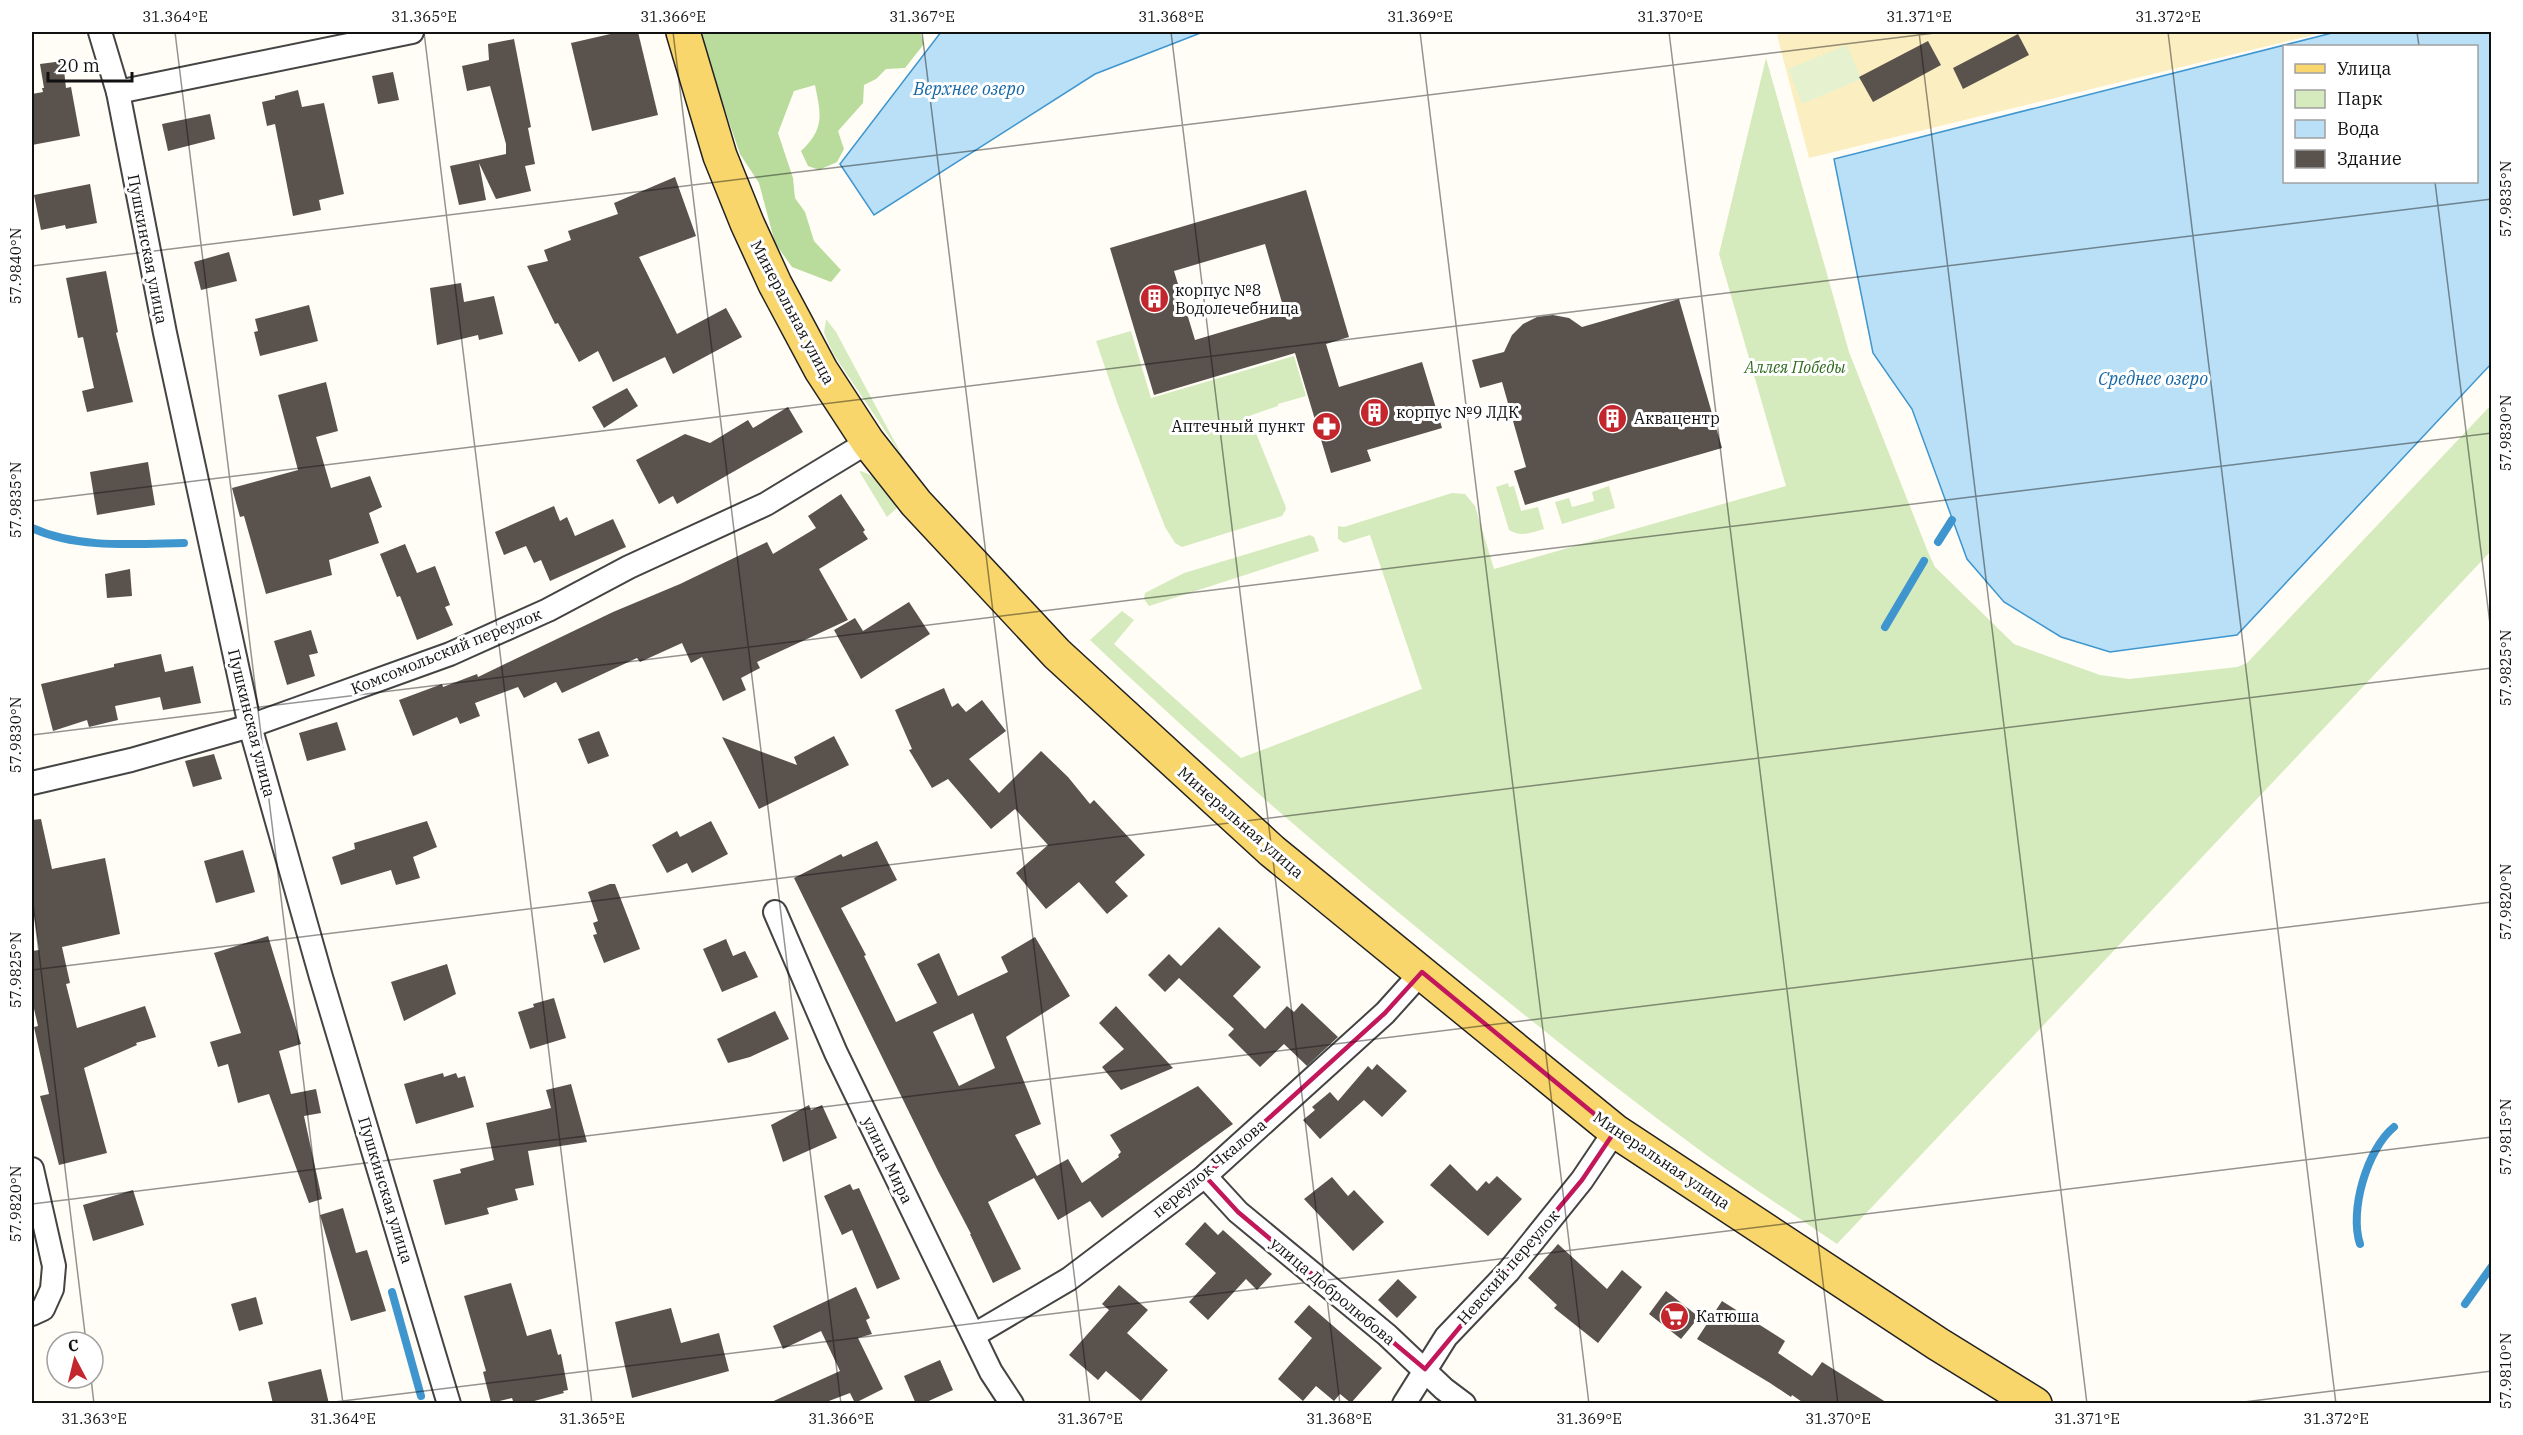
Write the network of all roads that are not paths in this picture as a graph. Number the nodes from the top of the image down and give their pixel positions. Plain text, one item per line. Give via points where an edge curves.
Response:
1 (100, 32) edge
2 (412, 32) edge
3 (683, 32) edge
4 (118, 92) junction
5 (868, 442) junction
6 (250, 726) junction
7 (32, 783) edge
8 (775, 912) dead end
9 (1422, 972) junction
10 (1615, 1131) junction
11 (32, 1169) edge
12 (1205, 1176) junction
13 (32, 1314) edge
14 (974, 1335) junction
15 (1425, 1368) junction
16 (449, 1404) edge
17 (1012, 1404) edge
18 (1404, 1404) edge
19 (1464, 1404) edge
20 (2035, 1404) edge

1 - 4 street, Пушкинская улица
2 - 4 street
3 - 5 main road, Минеральная улица via 720,156 747,223 815,360
4 - 6 street, Пушкинская улица via 165,333
5 - 6 street, Комсомольский переулок via 766,504 629,567 548,610 450,654
5 - 9 main road, Минеральная улица via 916,503 1057,654 1272,851
6 - 7 street, Комсомольский переулок
6 - 16 street, Пушкинская улица
8 - 14 street, улица Мира via 836,1053
9 - 10 main road, Минеральная улица
9 - 12 street, переулок Чкалова via 1385,1013
10 - 15 street, Невский переулок via 1582,1180 1508,1272 1446,1337
10 - 20 main road, Минеральная улица
11 - 13 street via 54,1266 52,1289 43,1309
12 - 14 street, переулок Чкалова via 1069,1279
12 - 15 street, улица Добролюбова via 1238,1212
14 - 17 street, улица Мира
15 - 18 street, Невский переулок
15 - 19 street, улица Добролюбова

